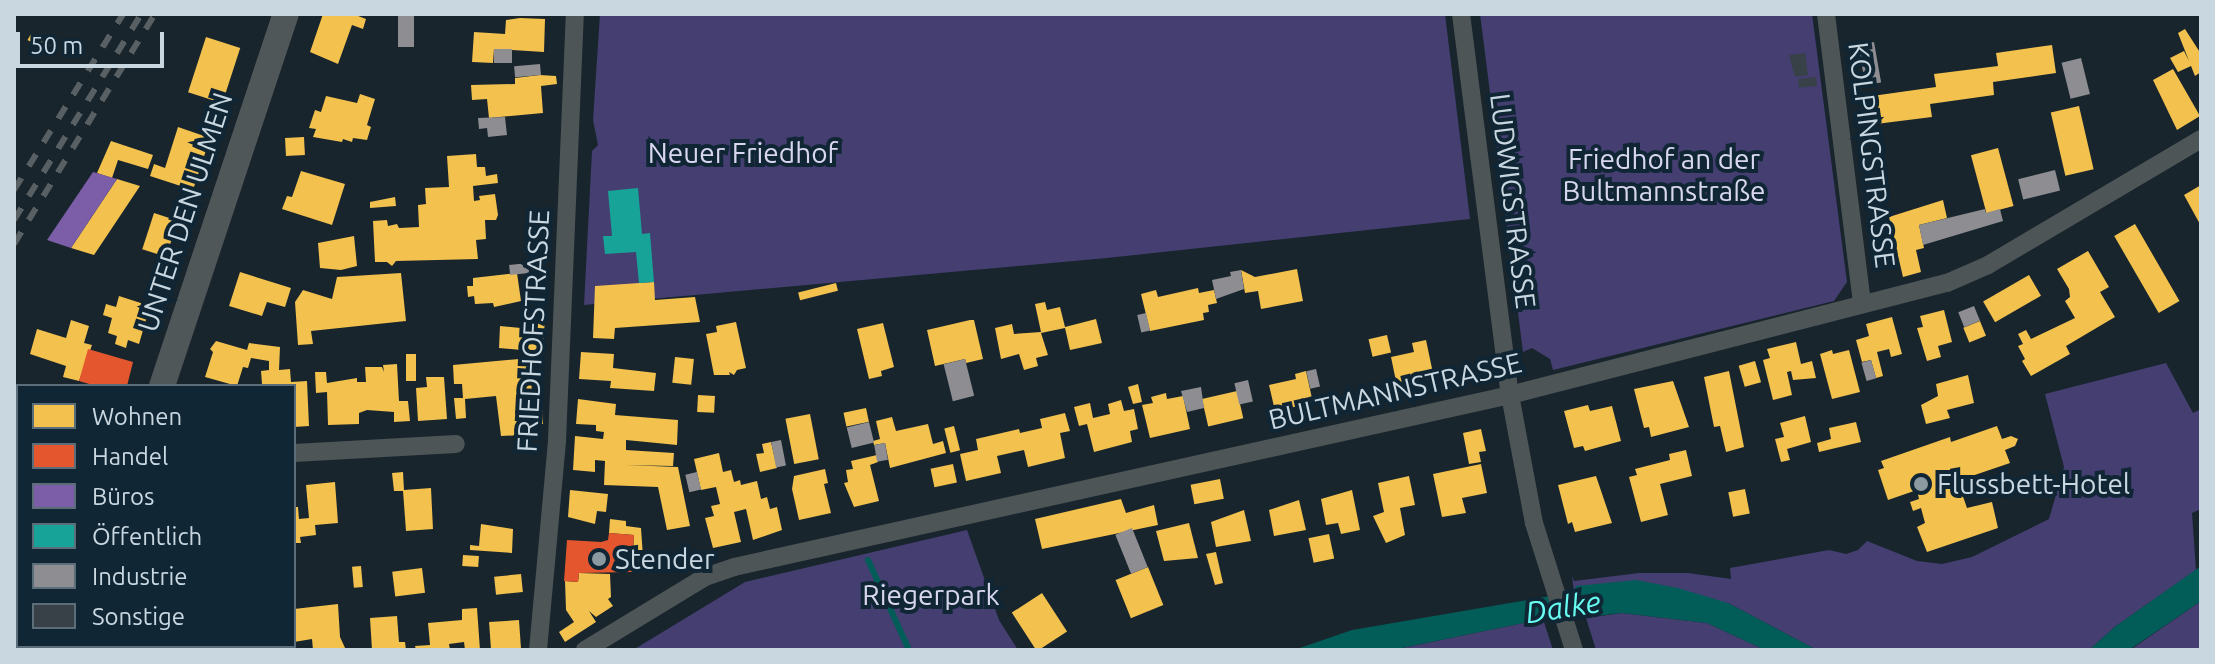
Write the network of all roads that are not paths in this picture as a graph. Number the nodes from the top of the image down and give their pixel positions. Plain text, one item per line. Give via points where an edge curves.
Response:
1 (286, 14) edge
2 (575, 14) edge
3 (1461, 14) edge
4 (1826, 14) edge
5 (2201, 139) edge
6 (1862, 304) junction
7 (163, 384) edge
8 (1510, 395) junction
9 (456, 444) dead end
10 (296, 453) edge
11 (538, 650) edge
12 (585, 650) edge
13 (1574, 650) edge

1 - 7 main road, UNTER DEN ULMEN
2 - 11 street, FRIEDHOFSTRASSE via 557,440
3 - 8 street, LUDWIGSTRASSE
4 - 6 street, KOLPINGSTRASSE
5 - 6 street, BULTMANNSTRASSE via 1988,265 1947,283
6 - 8 street, BULTMANNSTRASSE
8 - 12 street, BULTMANNSTRASSE via 734,567 705,577
8 - 13 street, LUDWIGSTRASSE via 1534,523
9 - 10 street

